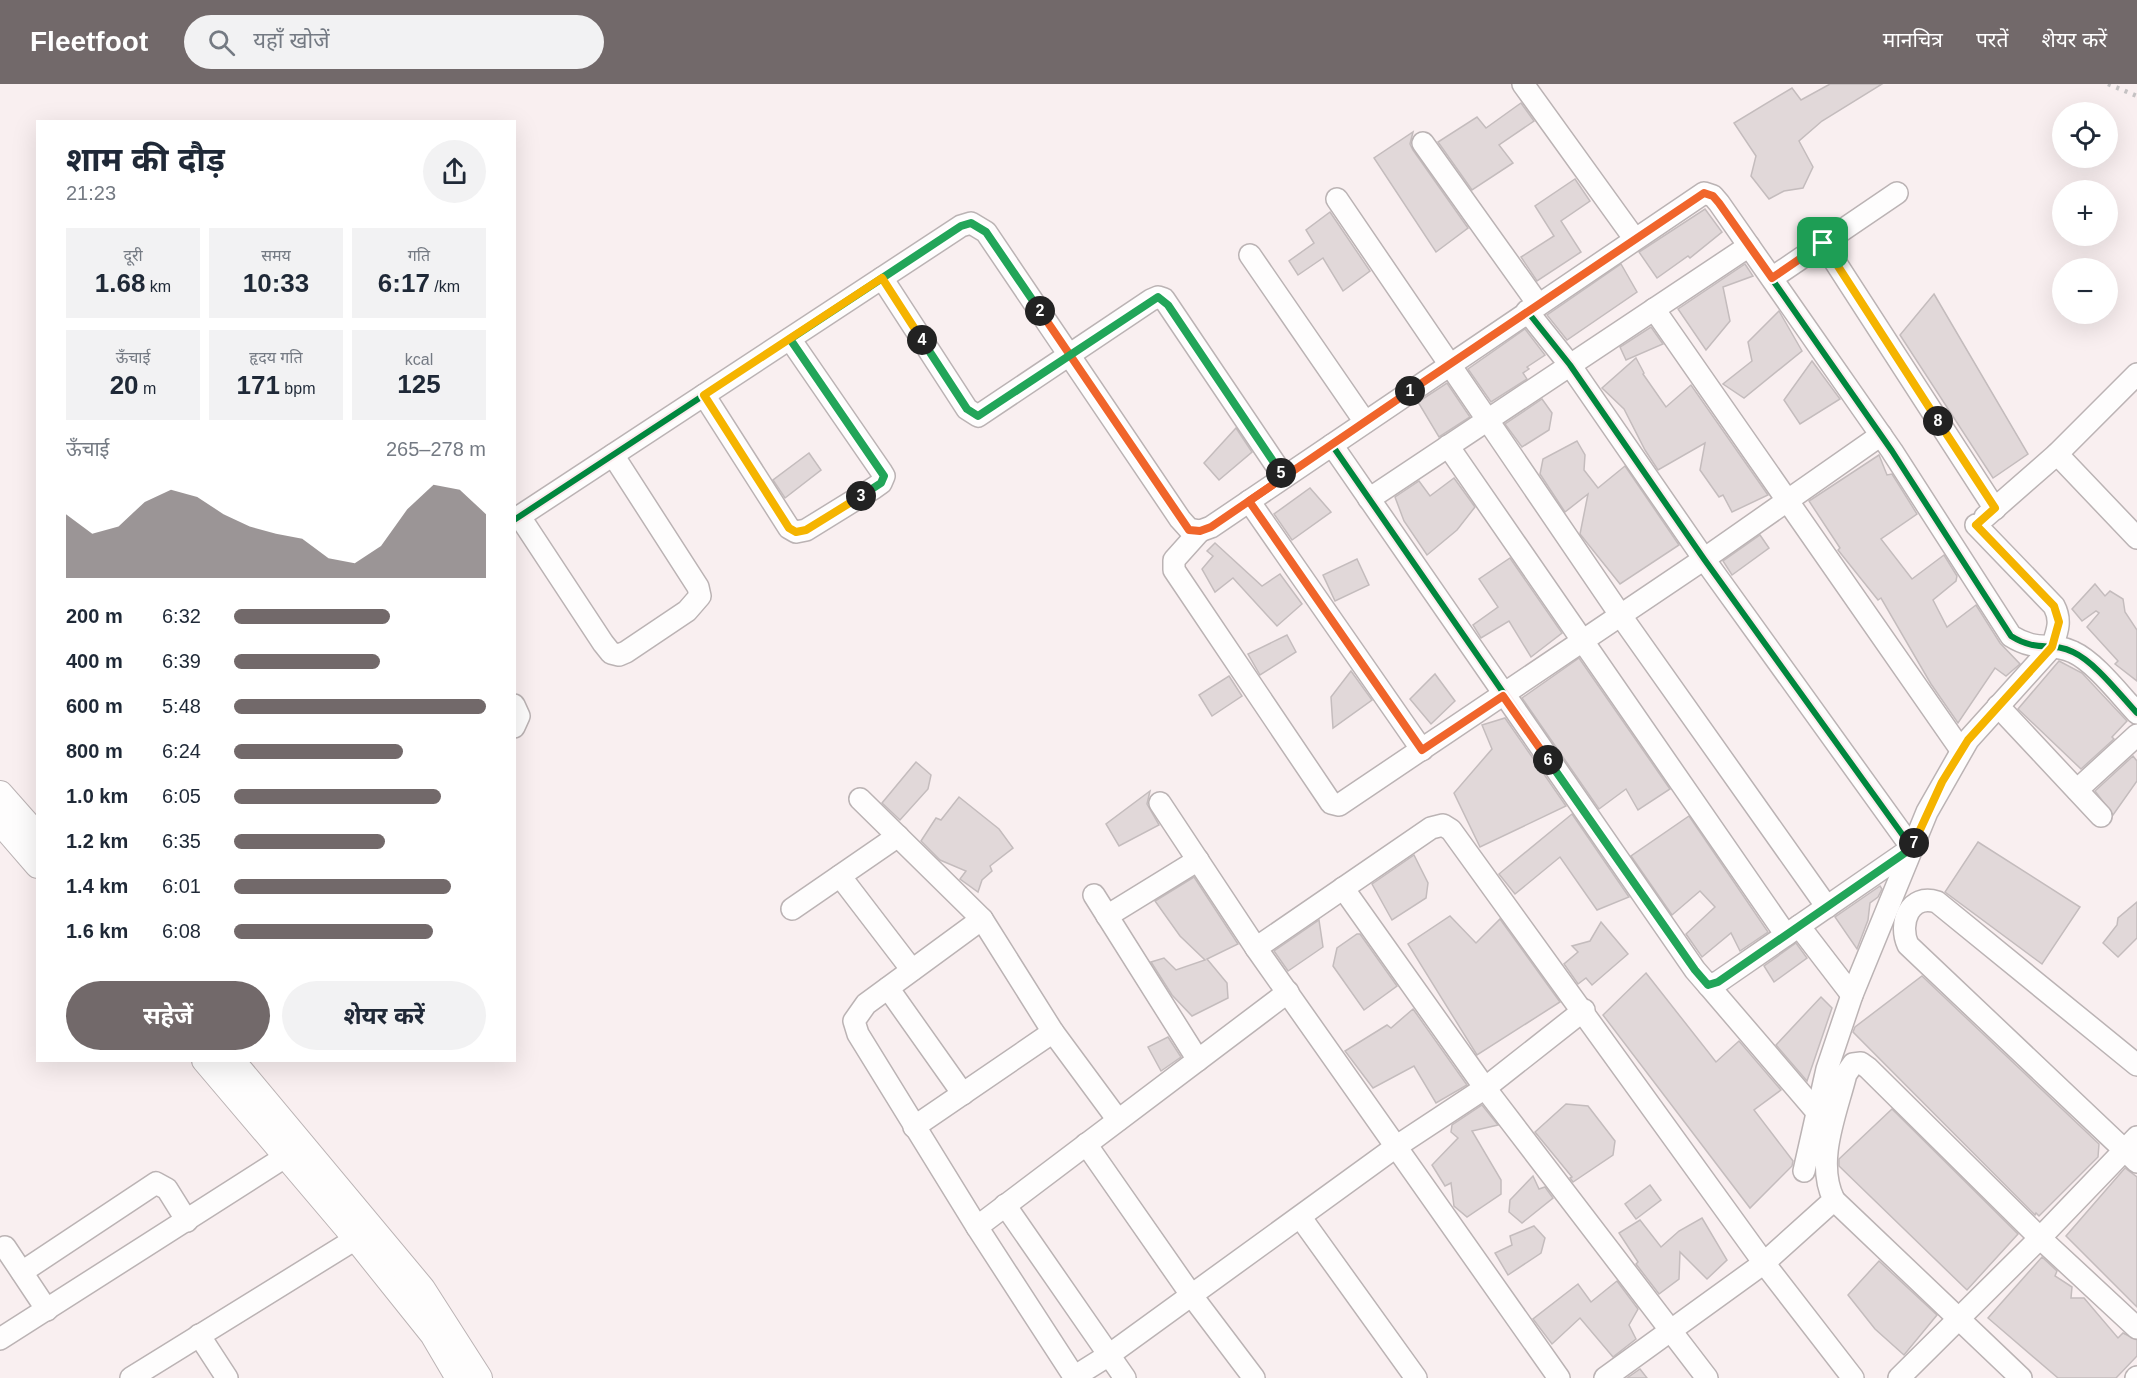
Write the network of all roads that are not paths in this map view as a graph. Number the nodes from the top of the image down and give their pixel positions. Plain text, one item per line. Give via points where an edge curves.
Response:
1 (1523, 84) edge
2 (1423, 143) dead end
3 (1897, 193) dead end
4 (1337, 199) dead end
5 (1634, 238) junction
6 (1823, 243) junction
7 (1749, 246) junction
8 (1250, 255) dead end
9 (882, 278) junction
10 (1772, 278) junction
11 (1533, 308) junction
12 (1654, 309) junction
13 (790, 339) junction
14 (1070, 356) junction
15 (1449, 365) junction
16 (1570, 365) junction
17 (2136, 378) edge
18 (704, 395) junction
19 (1487, 420) junction
20 (1365, 422) junction
21 (1881, 435) junction
22 (1332, 444) junction
23 (1448, 446) junction
24 (2057, 454) junction
25 (613, 455) junction
26 (1284, 477) junction
27 (1369, 499) junction
28 (1788, 500) junction
29 (1249, 501) junction
30 (1995, 508) junction
31 (517, 519) edge
32 (1976, 525) junction
33 (1200, 531) junction
34 (2137, 538) edge
35 (1953, 545) junction
36 (1704, 559) junction
37 (1621, 616) junction
38 (1581, 643) junction
39 (2052, 647) junction
40 (1503, 696) junction
41 (1998, 706) junction
42 (2137, 713) edge
43 (2137, 735) edge
44 (1422, 750) junction
45 (1961, 750) junction
46 (2077, 790) junction
47 (0, 794) edge
48 (860, 799) dead end
49 (1160, 803) dead end
50 (2101, 816) dead end
51 (0, 821) edge
52 (898, 836) junction
53 (1912, 848) junction
54 (35, 849) edge
55 (1198, 860) junction
56 (840, 876) junction
57 (1343, 888) junction
58 (1094, 895) dead end
59 (1827, 907) junction
60 (792, 909) dead end
61 (1107, 916) junction
62 (982, 919) junction
63 (1792, 931) junction
64 (1256, 948) junction
65 (912, 970) junction
66 (1708, 985) junction
67 (888, 988) junction
68 (1288, 992) junction
69 (1852, 994) junction
70 (1584, 1010) junction
71 (1053, 1032) junction
72 (1198, 1060) junction
73 (207, 1062) edge
74 (232, 1062) edge
75 (2137, 1065) edge
76 (1485, 1088) junction
77 (963, 1094) junction
78 (1816, 1111) junction
79 (1118, 1120) junction
80 (914, 1127) junction
81 (1086, 1144) junction
82 (1397, 1146) junction
83 (2133, 1150) edge
84 (295, 1152) junction
85 (1804, 1171) dead end
86 (1834, 1200) junction
87 (1005, 1205) junction
88 (1301, 1218) junction
89 (187, 1221) junction
90 (977, 1227) junction
91 (365, 1234) junction
92 (2040, 1238) junction
93 (5, 1247) dead end
94 (1764, 1263) junction
95 (22, 1272) junction
96 (1192, 1296) junction
97 (46, 1310) junction
98 (1960, 1319) junction
99 (2137, 1328) edge
100 (1669, 1330) junction
101 (199, 1335) junction
102 (0, 1339) edge
103 (1109, 1355) junction
104 (1075, 1377) edge
105 (131, 1378) edge
106 (227, 1378) edge
107 (459, 1378) edge
108 (479, 1378) edge
109 (1125, 1378) edge
110 (1254, 1378) edge
111 (1416, 1378) edge
112 (1559, 1378) edge
113 (1605, 1378) edge
114 (1707, 1378) edge
115 (1853, 1378) edge
116 (1899, 1378) edge
117 (2021, 1378) edge

1 - 5 street
2 - 11 street
3 - 6 street
4 - 15 street
5 - 7 street via 1704,193 1719,203
5 - 11 street
6 - 10 street
6 - 30 street
7 - 10 street
7 - 12 street
8 - 20 street
9 - 13 street
9 - 14 street via 961,226 979,225
9 - 14 street via 972,414 985,412
10 - 21 street
11 - 15 street
11 - 16 street
12 - 16 street
12 - 28 street
13 - 18 street
13 - 18 street via 884,476 874,488 806,530 796,532 789,528
14 - 26 street via 1151,300 1164,299
14 - 33 street via 1180,519 1189,530
15 - 19 street
15 - 20 street
16 - 19 street
16 - 36 street
17 - 24 street
18 - 25 street
19 - 23 street
19 - 37 street
20 - 22 street
21 - 28 street
21 - 35 street
22 - 26 street
22 - 27 street
23 - 27 street
23 - 38 street
24 - 30 street
24 - 34 street
25 - 31 street
25 - 31 street via 698,587 700,596 687,611 626,652 611,653
26 - 29 street
27 - 40 street
28 - 36 street
28 - 45 street
29 - 33 street
29 - 44 street
30 - 32 street
32 - 35 street
32 - 39 street via 2054,606 2059,622
33 - 44 street via 1174,560 1174,570 1331,803 1349,801
35 - 39 street via 2012,636 2026,646
36 - 37 street
36 - 53 street
37 - 38 street
37 - 59 street
38 - 40 street
38 - 63 street
39 - 41 street
39 - 42 street via 2073,651 2084,658
40 - 44 street
40 - 66 street
41 - 45 street
41 - 46 street
43 - 46 street
45 - 53 street
46 - 50 street
47 - 54 street
48 - 52 street
49 - 55 street
51 - 54 street
52 - 56 street
52 - 62 street
53 - 59 street
53 - 69 street
55 - 61 street
55 - 64 street
56 - 60 street
56 - 65 street
57 - 64 street
57 - 70 street via 1431,828 1443,825 1458,837
57 - 76 street
58 - 61 street
59 - 63 street
61 - 72 street
62 - 65 street
62 - 71 street
63 - 66 street
63 - 69 street
64 - 68 street
65 - 67 street
66 - 78 street
67 - 77 street
67 - 80 street via 866,1004 854,1021
68 - 72 street
68 - 82 street
69 - 78 street
70 - 76 street
70 - 94 street
71 - 77 street
71 - 79 street
72 - 79 street
73 - 84 street
74 - 84 street
75 - 83 street via 1938,902 1919,901 1910,909 1904,919 1903,934 1908,945
76 - 82 street
76 - 100 street
77 - 80 street
78 - 85 street
79 - 81 street
80 - 90 street
81 - 87 street
81 - 96 street
82 - 88 street
82 - 112 street
83 - 92 street
84 - 89 street
84 - 91 street
86 - 92 street via 1825,1170 1827,1152 1846,1074 1853,1064 1861,1063
86 - 94 street
86 - 98 street
87 - 90 street
87 - 103 street
88 - 96 street
88 - 111 street
89 - 95 street via 167,1189 156,1184
89 - 97 street
90 - 104 street
91 - 101 street
91 - 107 street
91 - 108 street via 423,1289
92 - 98 street
92 - 99 street
93 - 95 street
94 - 100 street
94 - 115 street
95 - 97 street
96 - 103 street
96 - 110 street
97 - 102 street
98 - 116 street
98 - 117 street
100 - 113 street
100 - 114 street
101 - 105 street
101 - 106 street
103 - 104 street
103 - 109 street

